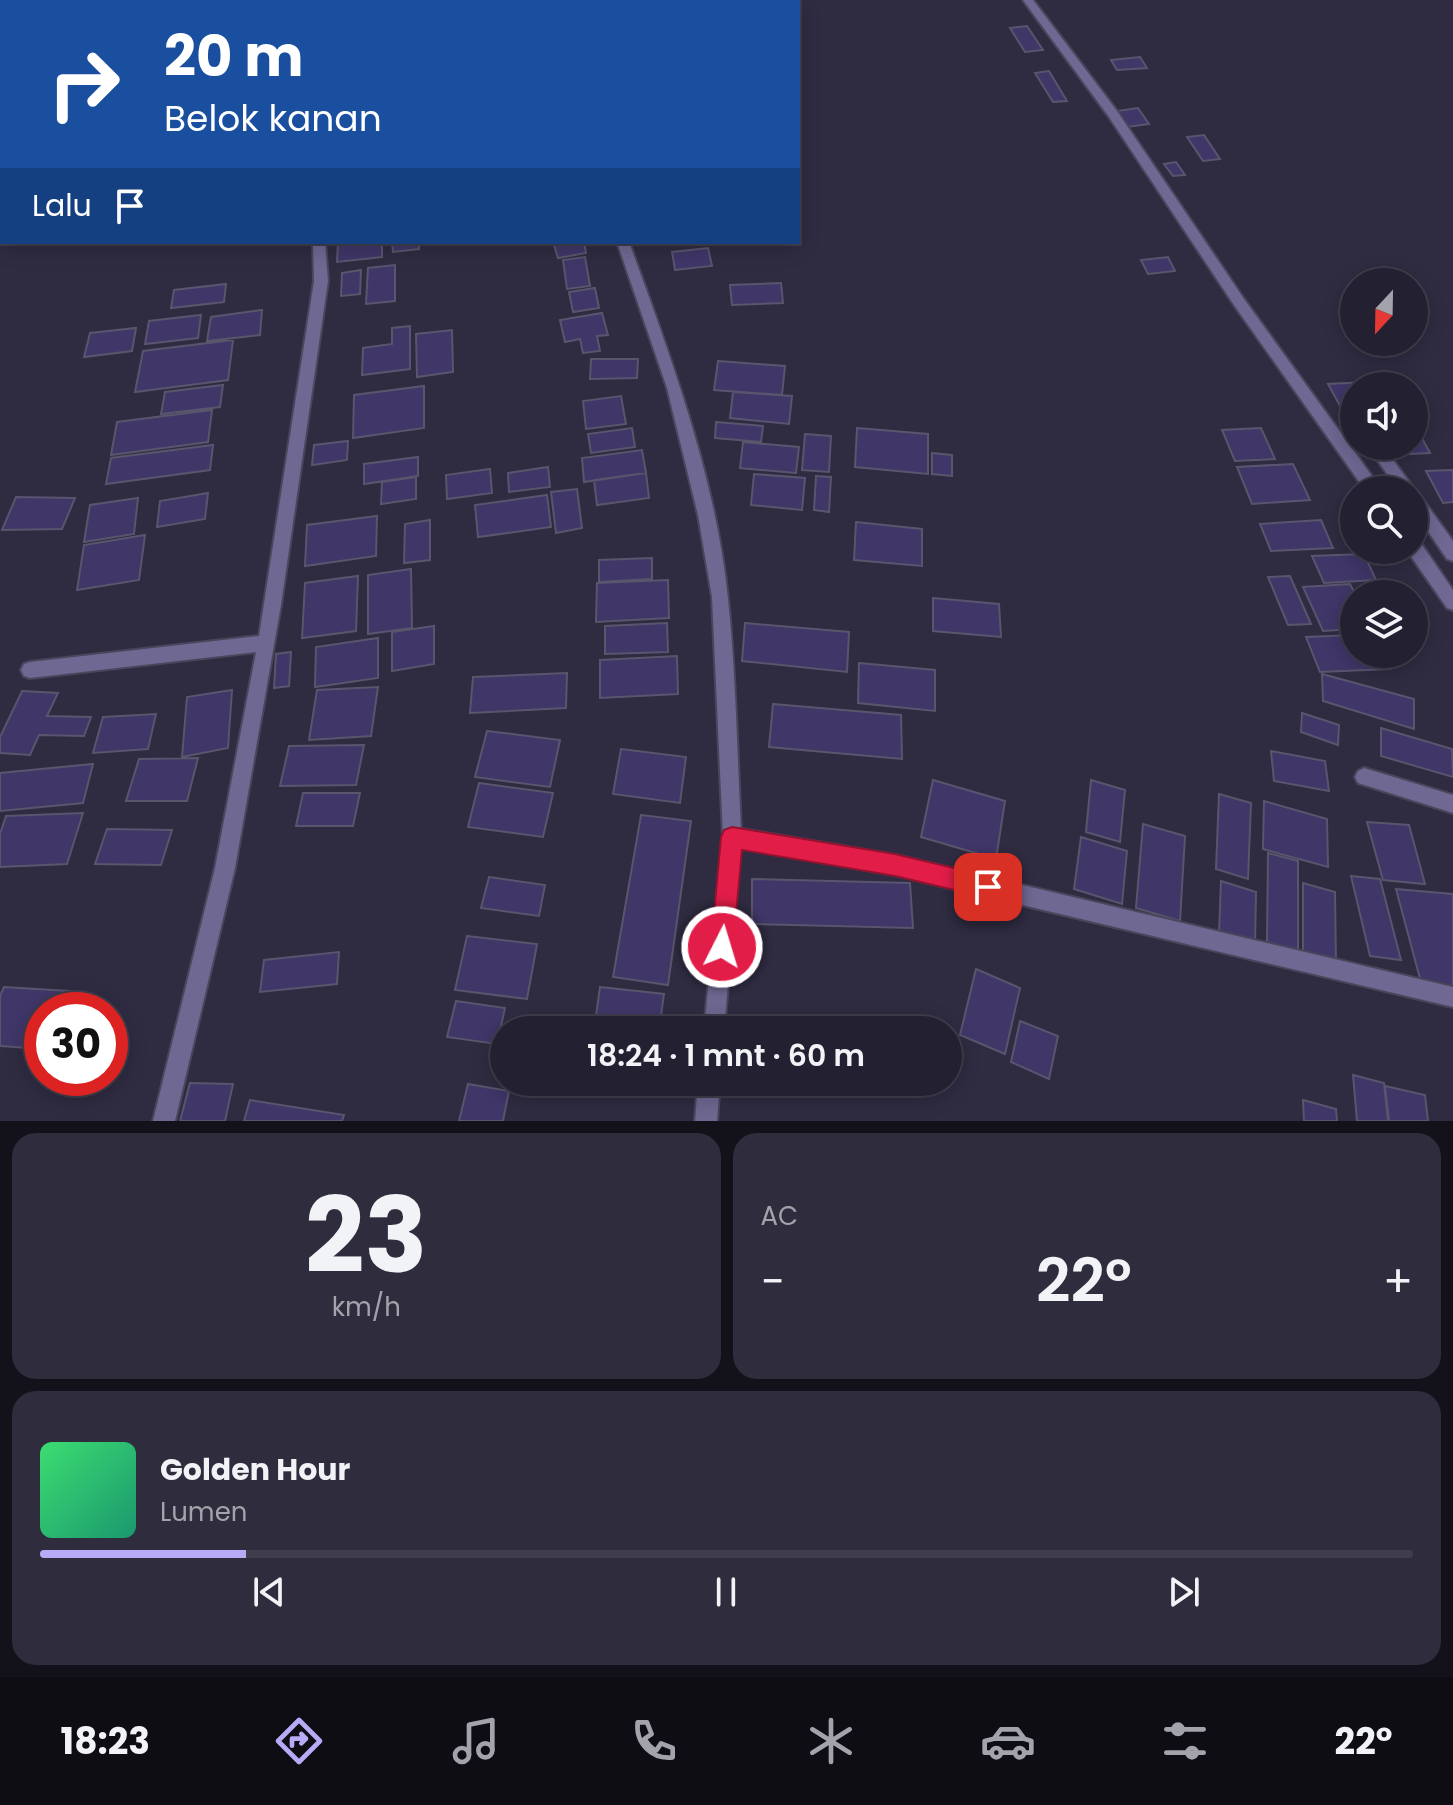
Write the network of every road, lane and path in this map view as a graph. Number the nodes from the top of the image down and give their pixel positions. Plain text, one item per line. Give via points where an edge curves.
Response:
1 (1028, 0) edge
2 (319, 244) edge
3 (624, 244) edge
4 (1340, 435) edge
5 (1428, 519) edge
6 (1453, 554) edge
7 (1426, 564) edge
8 (1453, 603) edge
9 (266, 643) junction
10 (30, 670) dead end
11 (1364, 777) dead end
12 (1453, 804) edge
13 (732, 837) junction
14 (1453, 997) edge
15 (715, 1016) edge
16 (708, 1096) edge
17 (164, 1121) edge
18 (706, 1121) edge

1 - 4 street via 1113,114 1239,302
2 - 9 street via 321,281
3 - 13 street via 674,388 706,515 720,597
5 - 6 street
7 - 8 street
9 - 10 street
9 - 17 street via 225,868
11 - 12 street
13 - 14 street via 895,865
13 - 15 street
16 - 18 street

